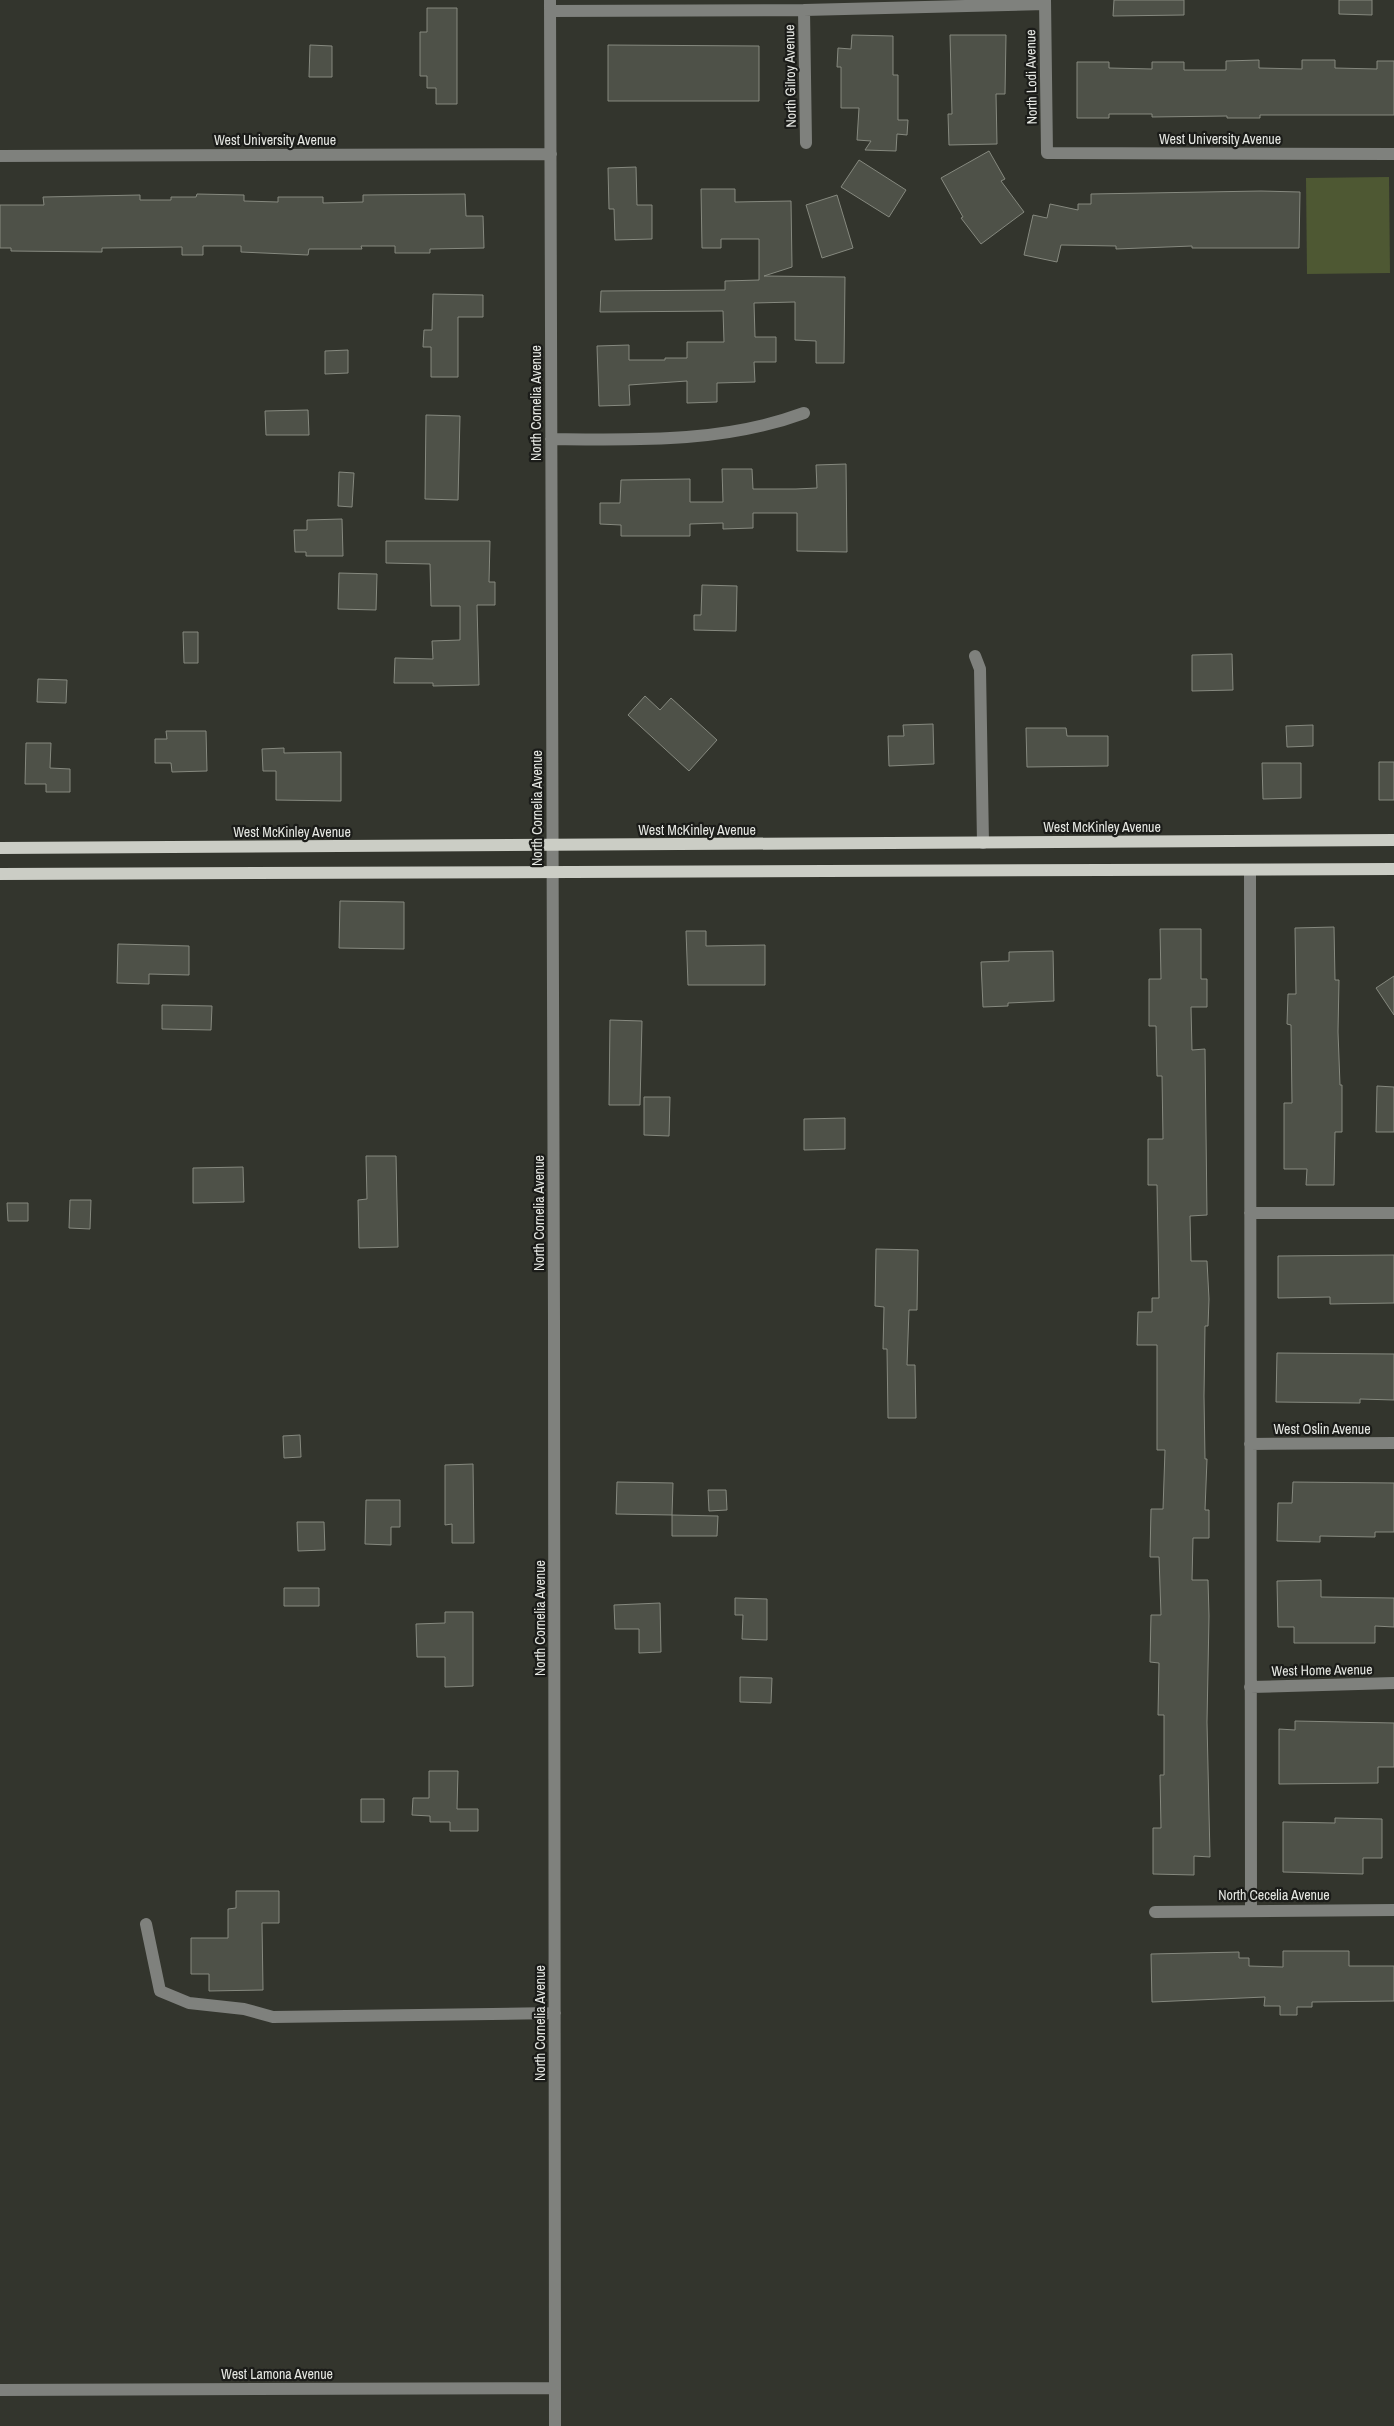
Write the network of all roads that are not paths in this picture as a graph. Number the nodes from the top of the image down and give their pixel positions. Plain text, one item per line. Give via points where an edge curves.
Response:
1 (1045, 2) edge
2 (550, 5) edge
3 (804, 10) junction
4 (806, 142) dead end
5 (1047, 153) joint
6 (551, 154) junction
7 (1394, 154) edge
8 (0, 156) edge
9 (804, 413) dead end
10 (551, 439) junction
11 (975, 656) dead end
12 (1394, 840) edge
13 (983, 843) junction
14 (552, 846) junction
15 (0, 848) edge
16 (1394, 869) edge
17 (1250, 870) junction
18 (553, 871) junction
19 (0, 874) edge
20 (1250, 1213) junction
21 (1394, 1213) edge
22 (1394, 1443) edge
23 (1250, 1444) junction
24 (1394, 1683) edge
25 (1250, 1687) junction
26 (1251, 1910) junction
27 (1394, 1910) edge
28 (1155, 1912) dead end
29 (146, 1924) dead end
30 (555, 2013) junction
31 (554, 2388) junction
32 (0, 2390) edge
33 (555, 2426) edge

1 - 3 street
1 - 5 street, North Lodi Avenue
2 - 3 street
2 - 6 street, North Cornelia Avenue
3 - 4 street, North Gilroy Avenue
5 - 7 street, West University Avenue
6 - 8 street, West University Avenue
6 - 10 street, North Cornelia Avenue
9 - 10 street via 741,431 684,437
10 - 14 street, North Cornelia Avenue
11 - 13 street via 980,669
12 - 13 main road, West McKinley Avenue
13 - 14 main road, West McKinley Avenue
14 - 15 main road, West McKinley Avenue
14 - 18 street, North Cornelia Avenue
16 - 17 main road
17 - 18 main road
17 - 20 street
18 - 19 main road
18 - 30 street, North Cornelia Avenue
20 - 21 street
20 - 23 street
22 - 23 street, West Oslin Avenue
23 - 25 street
24 - 25 street, West Home Avenue
25 - 26 street
26 - 27 street, North Cecelia Avenue
26 - 28 street, North Cecelia Avenue
29 - 30 street via 160,1992 188,2003 244,2009 274,2017
30 - 31 street, North Cornelia Avenue
31 - 32 street, West Lamona Avenue
31 - 33 street, North Cornelia Avenue

